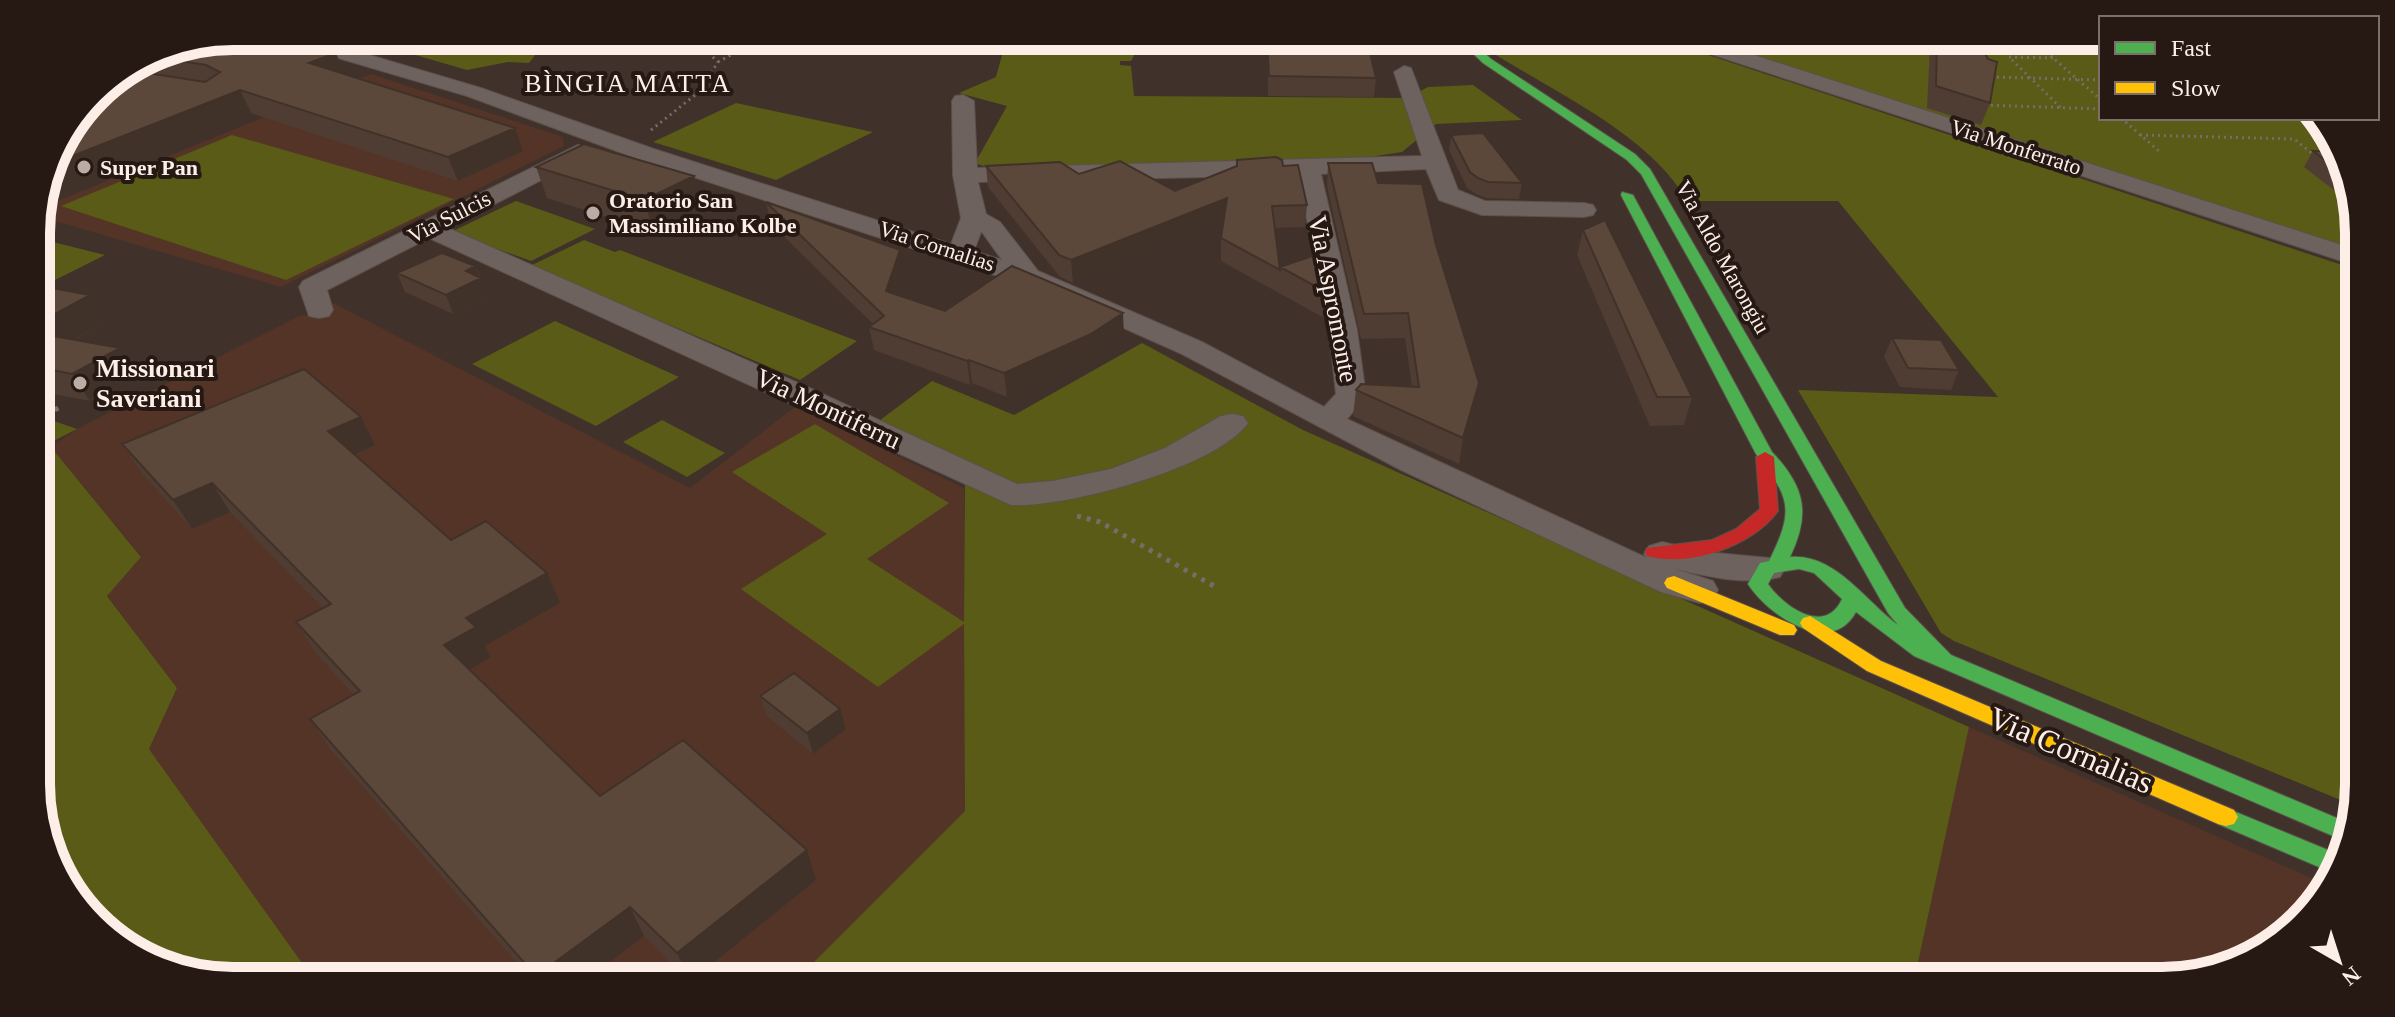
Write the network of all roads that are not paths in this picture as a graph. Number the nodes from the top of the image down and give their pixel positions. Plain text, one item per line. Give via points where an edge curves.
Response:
1 (336, 50) edge
2 (374, 50) edge
3 (1475, 50) edge
4 (1718, 50) edge
5 (359, 56) junction
6 (1468, 70) dead end
7 (1404, 72) dead end
8 (963, 101) dead end
9 (1568, 137) dead end
10 (607, 138) junction
11 (1433, 162) junction
12 (1308, 168) junction
13 (965, 175) junction
14 (1614, 178) dead end
15 (1584, 210) dead end
16 (974, 218) junction
17 (427, 228) junction
18 (960, 253) junction
19 (2345, 254) edge
20 (1028, 276) junction
21 (319, 310) dead end
22 (1327, 421) junction
23 (1232, 423) dead end
24 (1765, 454) junction
25 (1561, 531) junction
26 (1654, 552) junction
27 (1772, 566) junction
28 (1871, 569) junction
29 (1674, 583) junction
30 (1851, 596) junction
31 (1796, 618) junction
32 (1942, 658) junction
33 (1874, 666) junction
34 (2339, 829) edge
35 (2328, 860) edge

1 - 5 street, Via Cornalias
2 - 5 street
3 - 28 street, Via Aldo Marongiu via 1646,172
4 - 19 street, Via Monferrato
5 - 10 street, Via Cornalias
6 - 9 street
7 - 11 street
8 - 13 street
10 - 17 street, Via Sulcis
10 - 18 street, Via Cornalias
11 - 12 street
11 - 15 street via 1448,195 1461,202 1482,208
12 - 13 street
12 - 22 street, Via Aspromonte via 1343,330 1351,396
13 - 16 street
14 - 24 street
16 - 18 street
16 - 20 street via 991,227
17 - 21 street, Via Sulcis via 313,287
17 - 23 street, Via Montiferru via 1011,494 1049,493 1128,477
18 - 20 street, Via Cornalias
20 - 22 street, Via Cornalias via 1192,348
22 - 25 street, Via Cornalias
24 - 26 street via 1769,511 1751,531 1712,550
24 - 27 street via 1778,466 1798,507 1796,526
25 - 26 street, Via Cornalias
25 - 29 street, Via Cornalias
26 - 27 street, Via Cornalias via 1706,564
27 - 30 street, Via Cornalias via 1814,567 1838,580
27 - 31 street via 1760,575 1761,594
28 - 30 street
28 - 32 street, Via Aldo Marongiu via 1898,613
29 - 31 street, Via Cornalias
29 - 33 street
30 - 31 street via 1848,616 1825,624
30 - 32 street, Via Cornalias via 1911,645
31 - 33 street, Via Cornalias
32 - 34 street, Via Cornalias
33 - 35 street, Via Cornalias

